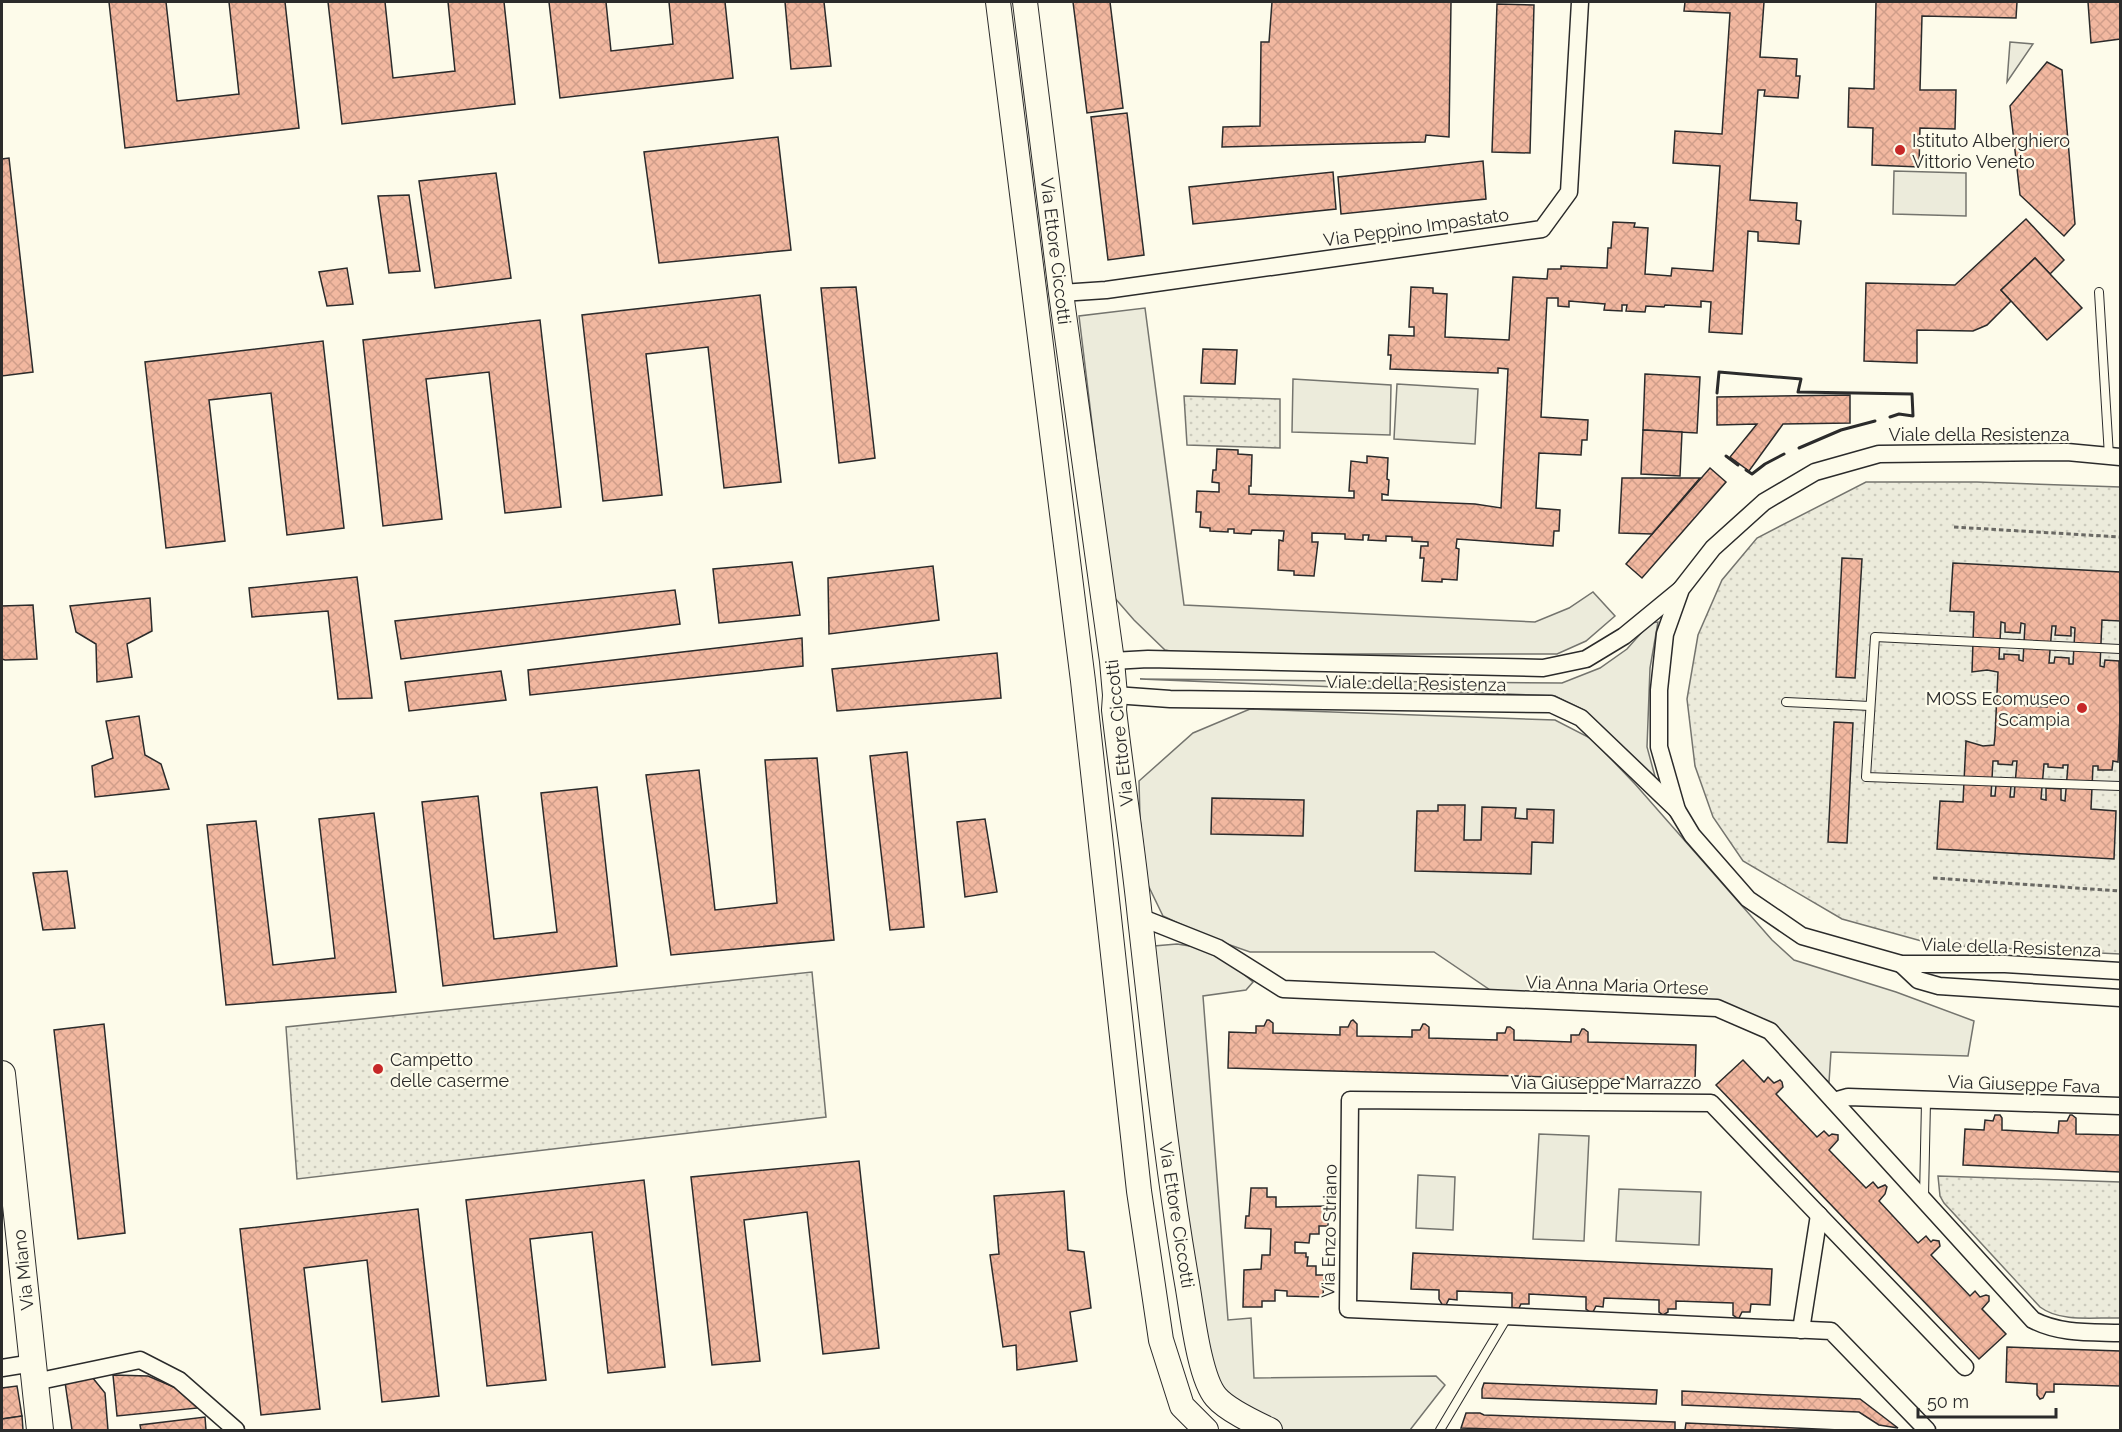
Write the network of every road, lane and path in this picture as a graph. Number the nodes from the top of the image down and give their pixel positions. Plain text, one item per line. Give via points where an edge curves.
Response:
1 (998, 2) edge
2 (1025, 2) edge
3 (1580, 2) edge
4 (2100, 292) dead end
5 (1061, 293) junction
6 (2115, 457) edge
7 (1954, 527) dead end
8 (2121, 537) edge
9 (1681, 589) junction
10 (2121, 649) edge
11 (1112, 661) junction
12 (1083, 681) junction
13 (1115, 695) junction
14 (1786, 702) dead end
15 (1870, 706) junction
16 (2121, 786) edge
17 (1677, 810) junction
18 (1933, 878) dead end
19 (2121, 891) edge
20 (1140, 917) junction
21 (1901, 964) junction
22 (2121, 971) edge
23 (2121, 998) edge
24 (2, 1074) edge
25 (1350, 1100) joint
26 (1834, 1101) junction
27 (1926, 1101) junction
28 (2121, 1106) edge
29 (3, 1109) edge
30 (1923, 1201) junction
31 (1819, 1215) junction
32 (1508, 1316) junction
33 (1801, 1329) junction
34 (2121, 1333) edge
35 (1965, 1367) dead end
36 (2, 1368) edge
37 (34, 1372) junction
38 (40, 1431) edge
39 (236, 1431) edge
40 (1206, 1431) edge
41 (1270, 1431) edge
42 (1440, 1431) edge
43 (1927, 1431) edge

1 - 12 street, Via Ettore Ciccotti
2 - 5 street, Via Ettore Ciccotti
3 - 5 street, Via Peppino Impastato via 1569,192 1542,229
4 - 6 lane, Viale della Resistenza
5 - 11 street, Via Ettore Ciccotti
6 - 9 street, Viale della Resistenza via 2067,452 1879,454 1815,472 1764,502 1713,548
7 - 8 path
9 - 11 street, Viale della Resistenza via 1624,636 1586,659 1543,668
9 - 17 street, Viale della Resistenza via 1665,634 1659,690 1659,747
10 - 15 lane via 1875,638
11 - 12 street
11 - 13 street, Via Ettore Ciccotti
12 - 13 street
12 - 40 street, Via Ettore Ciccotti via 1139,1191 1161,1340 1182,1406
13 - 17 street, Viale della Resistenza via 1551,704 1581,718
13 - 20 street, Via Ettore Ciccotti
14 - 15 lane
15 - 16 lane via 1866,777
17 - 21 street, Viale della Resistenza via 1692,835 1748,899 1793,930 1802,936
18 - 19 path
20 - 26 street, Via Anna Maria Ortese via 1218,948 1283,989 1717,1008 1770,1031
20 - 41 street, Via Ettore Ciccotti via 1171,1182 1205,1374 1216,1397
21 - 22 street, Viale della Resistenza via 2005,964
21 - 23 street, Viale della Resistenza via 1918,980 1939,986
24 - 29 main road, Via Miano
25 - 31 street, Via Giuseppe Marrazzo via 1711,1103
25 - 32 street, Via Enzo Striano via 1348,1309
26 - 27 street, Via Giuseppe Fava via 1848,1097
26 - 30 street, Via Anna Maria Ortese
27 - 28 street, Via Giuseppe Fava
27 - 30 lane, Via Giuseppe Fava
29 - 37 main road, Via Miano
30 - 34 street, Via Anna Maria Ortese via 2033,1320 2062,1331
31 - 33 street
31 - 35 street, Via Giuseppe Marrazzo
32 - 33 street, Via Enzo Striano
32 - 42 lane
33 - 43 street, Via Enzo Striano via 1831,1331
36 - 37 street
37 - 38 main road, Via Miano
37 - 39 street via 140,1360 178,1380

